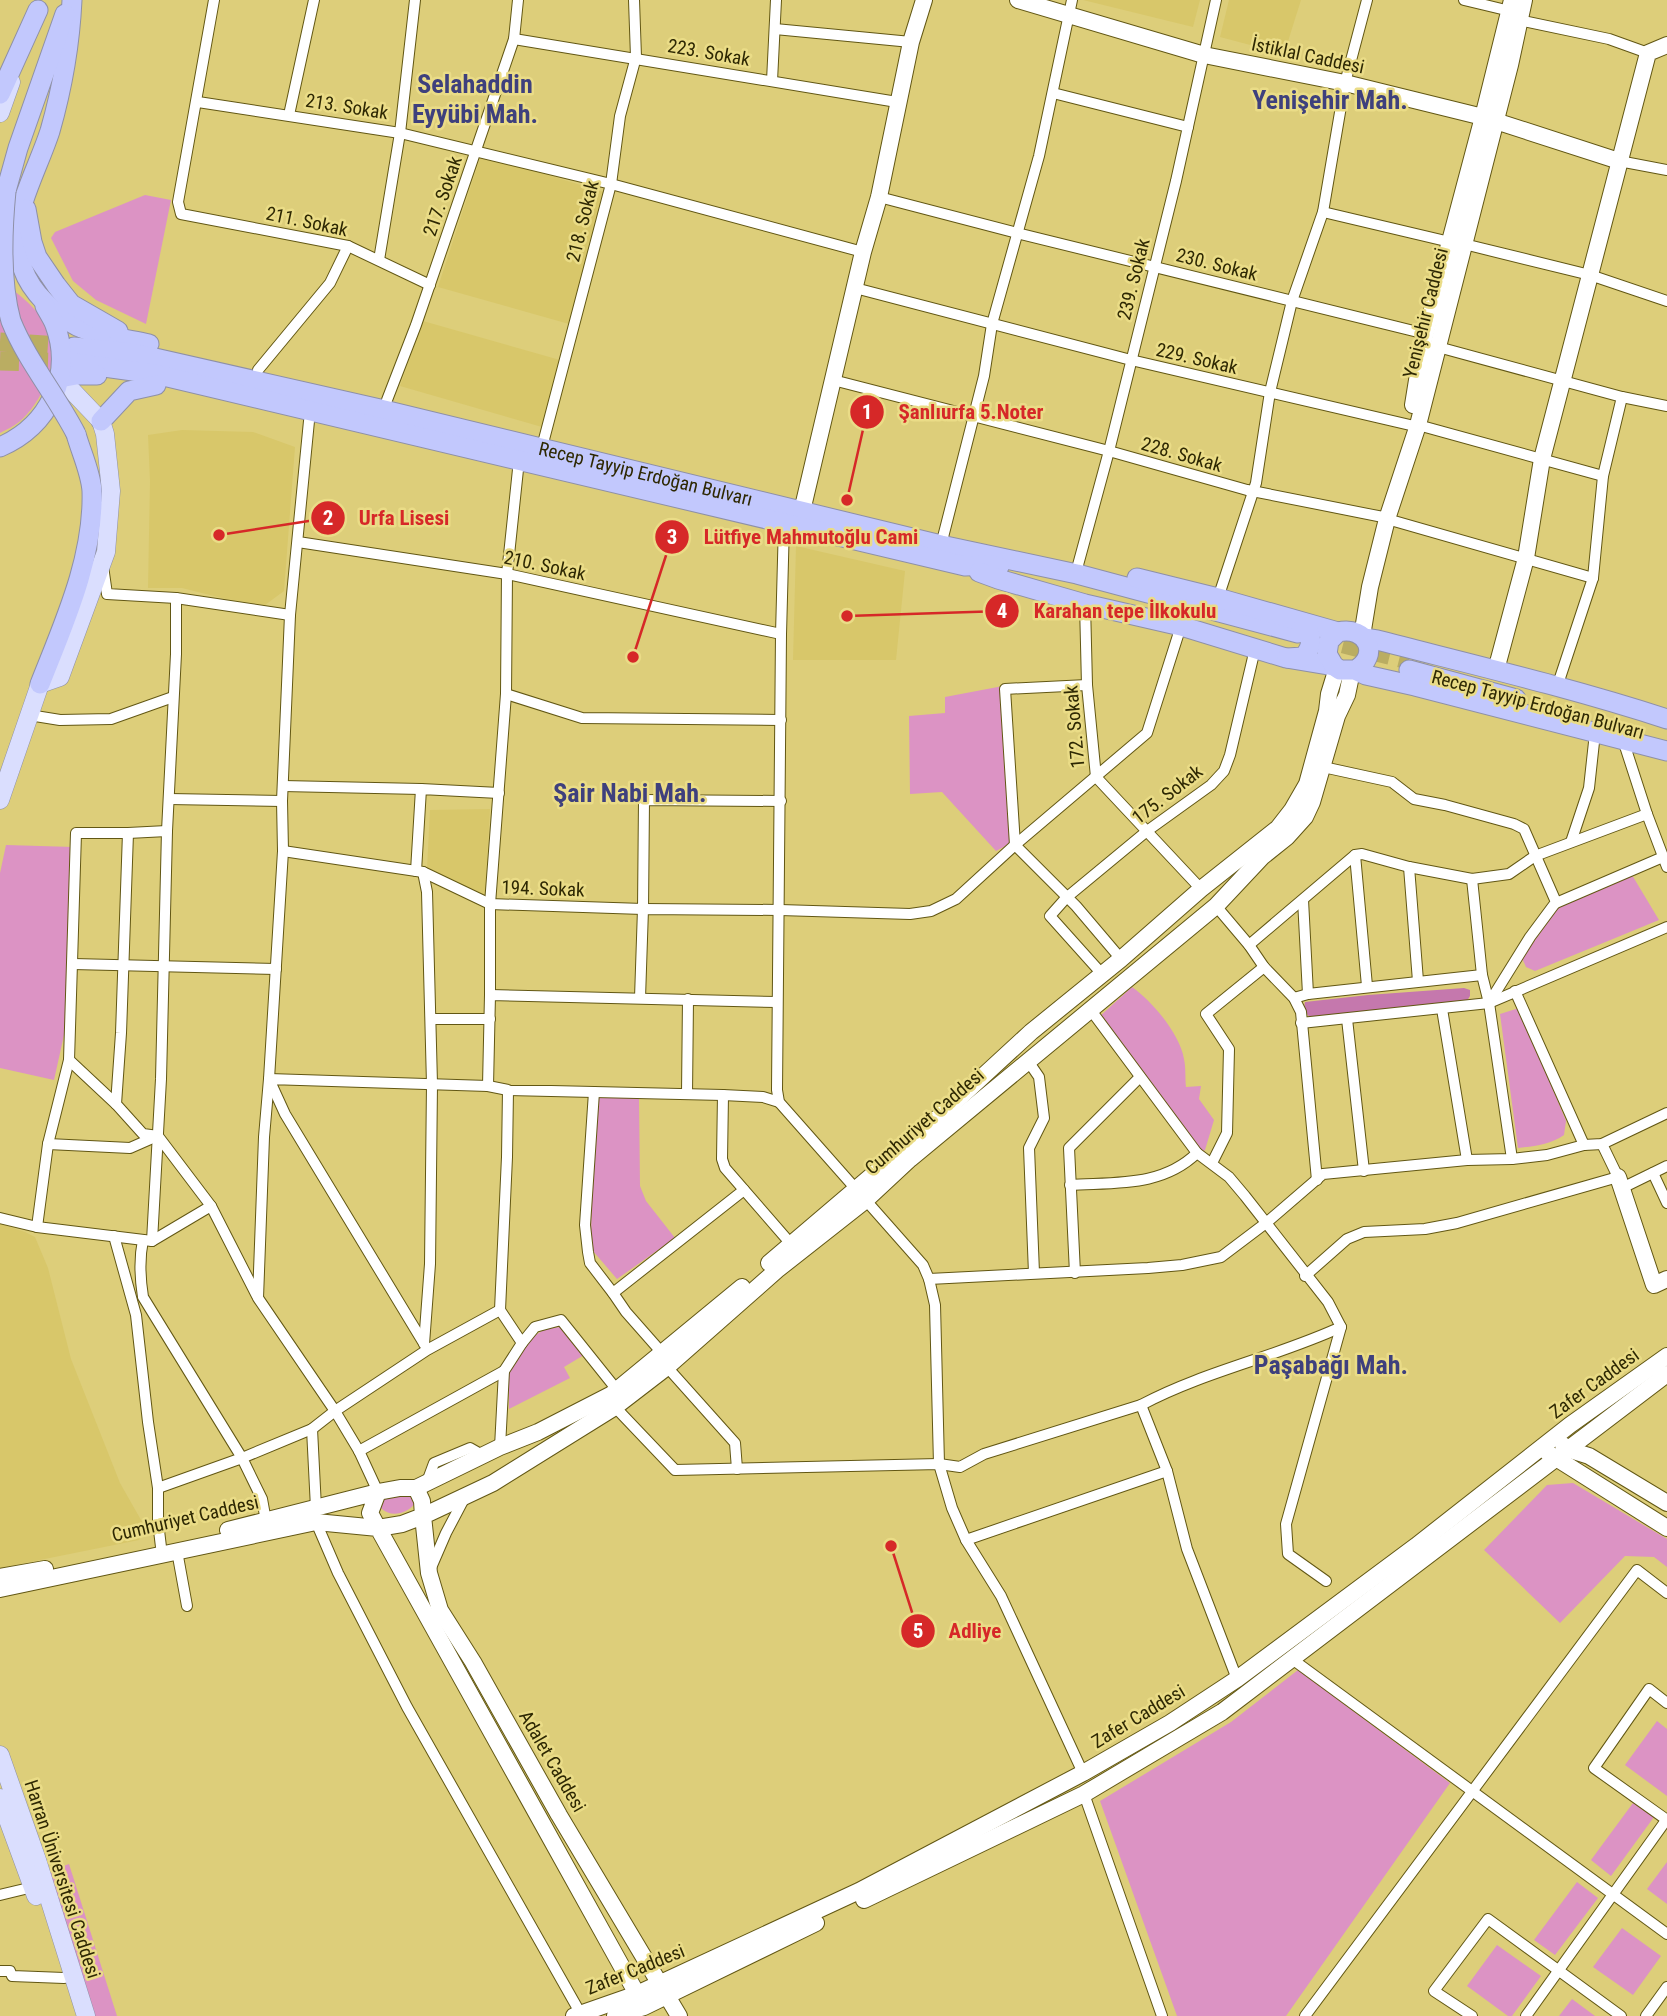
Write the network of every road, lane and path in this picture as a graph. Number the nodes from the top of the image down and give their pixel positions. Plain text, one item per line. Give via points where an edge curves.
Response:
1 (71, 0) edge
2 (214, 0) edge
3 (314, 0) edge
4 (415, 0) edge
5 (518, 0) edge
6 (634, 0) edge
7 (776, 0) edge
8 (924, 0) edge
9 (1018, 0) edge
10 (1216, 0) edge
11 (1367, 0) edge
12 (1464, 0) edge
13 (1524, 0) edge
14 (40, 5) edge
15 (1071, 8) edge
16 (1514, 10) edge
17 (775, 29) junction
18 (514, 39) junction
19 (911, 42) junction
20 (1667, 45) edge
21 (1648, 52) junction
22 (1204, 55) junction
23 (636, 57) junction
24 (772, 81) junction
25 (1345, 83) junction
26 (1053, 93) junction
27 (0, 94) edge
28 (198, 102) junction
29 (897, 102) junction
30 (0, 113) edge
31 (289, 114) junction
32 (1489, 119) junction
33 (1188, 127) junction
34 (400, 133) junction
35 (476, 150) junction
36 (1619, 161) junction
37 (1667, 170) edge
38 (611, 184) junction
39 (3, 197) edge
40 (879, 197) junction
41 (24, 201) junction
42 (1323, 212) junction
43 (1017, 233) junction
44 (1457, 243) junction
45 (348, 246) junction
46 (863, 252) junction
47 (379, 260) junction
48 (1153, 267) junction
49 (0, 271) edge
50 (1590, 275) junction
51 (430, 285) junction
52 (855, 288) junction
53 (42, 301) junction
54 (1292, 301) junction
55 (1667, 301) edge
56 (992, 324) junction
57 (1426, 334) junction
58 (134, 341) junction
59 (1438, 347) junction
60 (74, 355) tunnel mouth
61 (1131, 360) junction
62 (258, 370) junction
63 (60, 378) junction
64 (833, 380) junction
65 (1563, 380) junction
66 (156, 385) junction
67 (1270, 393) junction
68 (1622, 397) junction
69 (387, 400) junction
70 (1667, 406) edge
71 (973, 416) junction
72 (101, 421) junction
73 (309, 421) junction
74 (1414, 425) junction
75 (0, 447) edge
76 (541, 447) junction
77 (508, 451) junction
78 (1109, 451) junction
79 (1542, 459) junction
80 (1603, 476) junction
81 (1253, 492) junction
82 (802, 511) junction
83 (1385, 518) junction
84 (784, 523) junction
85 (298, 542) junction
86 (941, 544) junction
87 (1526, 558) junction
88 (102, 564) junction
89 (1078, 565) junction
90 (965, 566) junction
91 (507, 574) junction
92 (1593, 578) junction
93 (176, 598) junction
94 (1218, 598) junction
95 (1085, 604) junction
96 (290, 615) junction
97 (1181, 626) junction
98 (1340, 631) junction
99 (781, 634) junction
100 (1363, 637) junction
101 (1297, 639) junction
102 (1255, 649) junction
103 (1406, 658) junction
104 (1344, 669) junction
105 (1496, 670) junction
106 (1391, 681) junction
107 (40, 684) junction
108 (1087, 685) junction
109 (1557, 687) junction
110 (506, 694) junction
111 (173, 697) junction
112 (29, 715) junction
113 (1667, 719) edge
114 (781, 720) junction
115 (1667, 725) edge
116 (1595, 733) junction
117 (1667, 739) edge
118 (1623, 740) junction
119 (1667, 751) edge
120 (1323, 767) junction
121 (1096, 776) junction
122 (283, 786) junction
123 (421, 789) junction
124 (499, 793) junction
125 (169, 799) junction
126 (0, 800) edge
127 (282, 801) junction
128 (781, 801) junction
129 (1647, 814) junction
130 (167, 831) junction
131 (1147, 831) junction
132 (128, 833) junction
133 (1571, 842) junction
134 (1015, 845) junction
135 (283, 851) junction
136 (1355, 855) junction
137 (1535, 856) junction
138 (1665, 862) edge
139 (1409, 867) junction
140 (420, 871) junction
141 (1472, 879) junction
142 (1201, 889) junction
143 (1066, 898) junction
144 (1303, 900) junction
145 (1556, 903) junction
146 (490, 904) junction
147 (1216, 906) junction
148 (643, 909) junction
149 (780, 910) junction
150 (1667, 927) edge
151 (1249, 945) junction
152 (1121, 959) junction
153 (74, 964) junction
154 (123, 966) junction
155 (165, 966) junction
156 (1264, 967) junction
157 (276, 969) junction
158 (1102, 974) junction
159 (1482, 975) junction
160 (1418, 981) junction
161 (1367, 986) junction
162 (1515, 992) junction
163 (1308, 993) junction
164 (491, 995) junction
165 (640, 998) junction
166 (1294, 998) junction
167 (688, 999) junction
168 (778, 1002) junction
169 (1489, 1003) junction
170 (1090, 1009) junction
171 (1442, 1009) junction
172 (431, 1019) junction
173 (490, 1019) junction
174 (1347, 1019) junction
175 (1301, 1023) junction
176 (69, 1060) junction
177 (1028, 1061) junction
178 (1140, 1077) junction
179 (270, 1079) junction
180 (432, 1084) junction
181 (488, 1086) junction
182 (508, 1090) junction
183 (594, 1092) junction
184 (687, 1094) junction
185 (723, 1095) junction
186 (779, 1102) junction
187 (116, 1104) junction
188 (1667, 1113) edge
189 (158, 1136) junction
190 (1602, 1143) junction
191 (48, 1144) junction
192 (1584, 1145) junction
193 (1197, 1153) junction
194 (1512, 1159) junction
195 (1467, 1160) junction
196 (1212, 1163) junction
197 (1667, 1166) edge
198 (1364, 1171) junction
199 (1653, 1173) junction
200 (1317, 1180) junction
201 (1620, 1183) junction
202 (1070, 1185) junction
203 (744, 1190) junction
204 (861, 1195) junction
205 (1667, 1203) edge
206 (211, 1206) junction
207 (0, 1218) edge
208 (1266, 1223) junction
209 (37, 1227) junction
210 (114, 1236) junction
211 (148, 1241) junction
212 (791, 1244) junction
213 (1034, 1273) junction
214 (1074, 1273) junction
215 (1306, 1276) junction
216 (929, 1279) junction
217 (1667, 1279) edge
218 (613, 1293) junction
219 (258, 1298) junction
220 (500, 1310) junction
221 (1341, 1327) junction
222 (522, 1343) junction
223 (425, 1346) junction
224 (1667, 1356) edge
225 (665, 1361) junction
226 (504, 1371) junction
227 (1667, 1374) edge
228 (617, 1390) junction
229 (597, 1402) junction
230 (1141, 1405) junction
231 (615, 1407) junction
232 (335, 1411) junction
233 (312, 1430) junction
234 (1555, 1437) junction
235 (500, 1447) junction
236 (1540, 1448) junction
237 (359, 1451) junction
238 (1562, 1454) junction
239 (242, 1458) junction
240 (939, 1464) junction
241 (737, 1469) junction
242 (1167, 1471) junction
243 (421, 1485) junction
244 (158, 1488) junction
245 (378, 1492) junction
246 (466, 1494) junction
247 (1667, 1503) edge
248 (316, 1515) junction
249 (423, 1516) junction
250 (266, 1521) junction
251 (378, 1528) junction
252 (1667, 1528) edge
253 (966, 1539) junction
254 (169, 1549) junction
255 (429, 1573) junction
256 (0, 1577) edge
257 (1326, 1581) dead end
258 (0, 1590) edge
259 (1667, 1592) edge
260 (187, 1606) dead end
261 (1292, 1659) junction
262 (1237, 1679) junction
263 (1667, 1703) edge
264 (0, 1755) edge
265 (1083, 1773) junction
266 (1472, 1791) junction
267 (1084, 1794) junction
268 (0, 1798) edge
269 (1667, 1820) edge
270 (33, 1887) junction
271 (1613, 1894) junction
272 (0, 1895) edge
273 (1667, 1934) edge
274 (1559, 1970) junction
275 (0, 1971) edge
276 (64, 1978) junction
277 (1667, 1987) edge
278 (663, 1990) junction
279 (643, 2006) edge
280 (579, 2015) edge
281 (75, 2016) edge
282 (86, 2016) edge
283 (615, 2016) edge
284 (678, 2016) edge
285 (1162, 2016) edge
286 (1305, 2016) edge
287 (1472, 2016) edge
288 (1526, 2016) edge
289 (1621, 2016) edge
290 (1647, 2016) edge

1 - 39 highway
1 - 41 highway via 70,39 50,130
2 - 28 street
3 - 31 street
4 - 34 street
5 - 18 street, 217. Sokak
6 - 23 street, 218. Sokak
7 - 17 street
8 - 19 main road
9 - 15 main road, İstiklal Caddesi
10 - 22 street, 239. Sokak
11 - 25 street
12 - 16 street
13 - 16 main road, Yenişehir Caddesi
14 - 27 highway
14 - 30 main road
15 - 22 main road, İstiklal Caddesi
15 - 26 street
16 - 21 street
16 - 32 main road, Yenişehir Caddesi
17 - 19 street
17 - 24 street
18 - 23 street, 223. Sokak
18 - 35 street, 217. Sokak
19 - 29 main road
20 - 21 main road
21 - 36 main road
22 - 25 main road, İstiklal Caddesi
22 - 33 street, 239. Sokak
23 - 24 street, 223. Sokak
23 - 38 street, 218. Sokak via 620,116
24 - 29 street, 223. Sokak
25 - 32 main road, İstiklal Caddesi
25 - 42 street
26 - 33 street
26 - 43 street
28 - 31 street, 213. Sokak
28 - 45 street, 211. Sokak via 178,202 181,214
29 - 40 main road
31 - 34 street, 213. Sokak
32 - 36 main road, İstiklal Caddesi
32 - 44 main road, Yenişehir Caddesi
33 - 48 street, 239. Sokak
34 - 35 street, 213. Sokak
34 - 47 street
35 - 38 street, 213. Sokak
35 - 51 street, 217. Sokak
36 - 37 street
36 - 50 main road
38 - 46 street, 213. Sokak
38 - 76 street, 218. Sokak
39 - 107 highway, bridge via 0,251 10,320 76,434 92,488 90,537
40 - 43 street, 230. Sokak
40 - 46 main road
41 - 53 highway via 16,240 25,274
41 - 58 highway via 37,257 56,285 71,304
42 - 44 street
42 - 54 street
43 - 48 street, 230. Sokak
43 - 56 street
44 - 50 street
44 - 57 main road, Yenişehir Caddesi
44 - 59 main road, Yenişehir Caddesi
45 - 47 street, 211. Sokak
45 - 62 street via 330,283
46 - 52 main road
47 - 51 street, 211. Sokak
48 - 54 street, 230. Sokak
48 - 61 street, 239. Sokak
49 - 53 highway via 22,282
50 - 55 street
50 - 65 main road
51 - 69 street, 217. Sokak
52 - 56 street, 229. Sokak
52 - 64 main road
53 - 58 highway via 76,325
53 - 63 highway via 55,325 61,351
54 - 57 street, 230. Sokak
54 - 67 street
56 - 61 street, 229. Sokak
56 - 71 street
57 - 74 main road, Yenişehir Caddesi
58 - 62 highway
59 - 65 street
59 - 74 main road, Yenişehir Caddesi
60 - 77 highway, Recep Tayyip Erdoğan Bulvarı via 133,353
61 - 67 street, 229. Sokak
61 - 78 street, 239. Sokak
62 - 69 highway
63 - 66 highway via 104,375
63 - 72 main road
63 - 75 highway via 44,414 14,441
64 - 71 street, 228. Sokak
64 - 82 main road
65 - 68 street
65 - 79 main road
66 - 72 highway via 129,391
66 - 73 highway
67 - 74 street, 229. Sokak
67 - 81 street
68 - 70 street
68 - 80 street
69 - 77 highway via 482,424
71 - 78 street, 228. Sokak
71 - 86 street
72 - 88 main road via 111,491
73 - 77 highway via 471,460
73 - 85 street
74 - 79 street, 229. Sokak
74 - 83 main road, Yenişehir Caddesi
76 - 77 highway, Recep Tayyip Erdoğan Bulvarı
76 - 82 highway, Recep Tayyip Erdoğan Bulvarı
77 - 84 highway, Recep Tayyip Erdoğan Bulvarı
77 - 91 street
78 - 81 street, 228. Sokak
78 - 89 street, 239. Sokak
79 - 80 street, 229. Sokak
79 - 87 main road
80 - 92 street
81 - 83 street, 228. Sokak
81 - 94 street
82 - 86 highway, Recep Tayyip Erdoğan Bulvarı
83 - 87 street, 228. Sokak
83 - 98 main road, Yenişehir Caddesi via 1353,620
83 - 100 main road, Yenişehir Caddesi
84 - 90 highway, Recep Tayyip Erdoğan Bulvarı
84 - 99 street
85 - 91 street, 210. Sokak
85 - 96 street
86 - 89 highway via 985,542
86 - 101 highway, Recep Tayyip Erdoğan Bulvarı via 1077,574
87 - 92 street, 228. Sokak
87 - 105 main road
88 - 93 street via 107,594
88 - 107 main road via 60,677
89 - 94 highway
90 - 95 highway
90 - 101 highway, Recep Tayyip Erdoğan Bulvarı via 991,565
91 - 99 street, 210. Sokak
91 - 110 street
92 - 109 street
93 - 96 street
93 - 111 street
94 - 101 highway
95 - 97 highway
95 - 108 street, 172. Sokak
96 - 122 street
97 - 102 highway
97 - 121 street, 194. Sokak via 1147,733
98 - 100 highway
98 - 101 highway
98 - 104 highway via 1329,641 1327,654
99 - 114 street
100 - 103 highway
100 - 104 highway via 1368,657 1364,663
101 - 102 highway
101 - 104 highway
102 - 131 street, 175. Sokak via 1224,771
103 - 105 highway
103 - 106 highway via 1391,649 1383,667
103 - 115 highway, Recep Tayyip Erdoğan Bulvarı
103 - 117 highway, Recep Tayyip Erdoğan Bulvarı
104 - 106 highway
104 - 120 main road, Cumhuriyet Caddesi via 1347,695
104 - 142 main road, Cumhuriyet Caddesi via 1329,694 1307,784 1292,810 1278,828
105 - 109 highway
106 - 116 highway
107 - 112 main road
108 - 121 street, 172. Sokak
108 - 134 street via 1005,689
109 - 113 highway
110 - 114 street via 582,718
110 - 124 street
111 - 112 street via 111,719
111 - 125 street
112 - 126 main road
114 - 128 street
116 - 118 highway
116 - 133 street via 1589,788
118 - 119 highway
118 - 129 street
120 - 137 street via 1392,782 1414,799 1514,824 1524,829
120 - 147 main road, Cumhuriyet Caddesi via 1305,817
121 - 131 street, 172. Sokak
121 - 134 street, 194. Sokak
122 - 123 street
122 - 127 street
123 - 124 street
123 - 140 street
124 - 146 street
125 - 127 street
125 - 130 street
127 - 135 street
128 - 148 street via 644,800
128 - 149 street
129 - 133 street
129 - 138 street
130 - 132 street
130 - 155 street
131 - 142 street, 172. Sokak
131 - 143 street, 175. Sokak
132 - 153 street via 76,832
132 - 154 street
133 - 137 street
134 - 143 street
134 - 149 street, 194. Sokak via 956,899 931,911
135 - 140 street, 194. Sokak
135 - 157 street
136 - 139 street
136 - 144 street
136 - 161 street
137 - 141 street via 1509,874
137 - 145 street
138 - 145 street
139 - 141 street
139 - 160 street
140 - 146 street, 194. Sokak
140 - 172 street via 427,892
141 - 159 street
142 - 152 main road, Cumhuriyet Caddesi
143 - 152 street
143 - 158 street via 1050,916
144 - 151 street
144 - 163 street
145 - 169 street
146 - 148 street, 194. Sokak
146 - 164 street
147 - 151 street
147 - 170 main road, Cumhuriyet Caddesi
148 - 149 street, 194. Sokak
148 - 165 street
149 - 168 street
150 - 162 street
151 - 156 street
152 - 158 main road, Cumhuriyet Caddesi
153 - 154 street
153 - 176 street
154 - 155 street
154 - 187 street
155 - 157 street
155 - 189 street
156 - 166 street
156 - 196 street via 1206,1014 1229,1049 1227,1132
157 - 179 street
158 - 204 main road, Cumhuriyet Caddesi via 1031,1032
159 - 160 street
159 - 169 street
160 - 161 street
161 - 163 street
162 - 169 street
162 - 192 street
163 - 166 street
164 - 165 street
164 - 173 street
165 - 167 street
166 - 175 street
167 - 168 street
167 - 184 street
168 - 186 street
169 - 171 street
169 - 194 street
170 - 177 main road, Cumhuriyet Caddesi
170 - 178 street
171 - 174 street
171 - 195 street
172 - 173 street
172 - 180 street
173 - 181 street
174 - 175 street
174 - 198 street
175 - 200 street
176 - 187 street
176 - 191 street
177 - 204 main road, Cumhuriyet Caddesi
177 - 213 street via 1039,1077 1044,1118 1029,1148
178 - 193 street
178 - 202 street via 1069,1148
179 - 180 street
179 - 219 street
179 - 223 street via 285,1114
180 - 181 street
180 - 223 street
181 - 182 street
182 - 183 street
182 - 220 street
183 - 184 street
183 - 218 street via 585,1225 590,1263
184 - 185 street
185 - 186 street
185 - 203 street via 722,1159
186 - 204 street
187 - 189 street via 143,1134
188 - 190 street
189 - 191 street via 130,1148
189 - 206 street
189 - 211 street
190 - 192 street
190 - 201 street
191 - 209 street
192 - 194 street
193 - 196 street
193 - 202 street via 1185,1165 1160,1177
194 - 195 street
195 - 198 street
196 - 208 street
197 - 199 street
198 - 200 street via 1323,1174
199 - 201 street
199 - 205 street
200 - 208 street
201 - 215 street via 1425,1229 1364,1231 1347,1239
201 - 217 main road via 1654,1285
202 - 214 street
203 - 212 street
203 - 218 street
204 - 212 main road, Cumhuriyet Caddesi
204 - 216 street via 923,1265
204 - 225 main road, Cumhuriyet Caddesi
206 - 211 street
206 - 219 street
207 - 209 street
208 - 214 street via 1221,1257 1182,1265
208 - 215 street
209 - 210 street
210 - 211 street
210 - 244 street via 136,1315
211 - 239 street via 140,1251 144,1297
212 - 225 main road, Cumhuriyet Caddesi
213 - 214 street
213 - 216 street
215 - 221 street
216 - 240 street via 935,1306
218 - 225 street
219 - 232 street
220 - 222 street
220 - 223 street
221 - 230 street via 1164,1392
221 - 257 street via 1286,1524 1289,1554
222 - 226 street
222 - 228 street via 535,1327 561,1320
223 - 232 street
224 - 234 main road, Zafer Caddesi
225 - 228 main road, Cumhuriyet Caddesi
225 - 231 main road, Cumhuriyet Caddesi
225 - 241 street via 734,1443
226 - 235 street
226 - 237 street
227 - 238 main road, Zafer Caddesi
228 - 229 main road, Cumhuriyet Caddesi
229 - 231 street
229 - 235 main road, Cumhuriyet Caddesi
230 - 240 street via 984,1454 960,1467
230 - 242 street
231 - 241 street via 675,1470
231 - 246 main road, Cumhuriyet Caddesi via 493,1483
232 - 233 street
232 - 237 street
233 - 239 street
233 - 248 street
234 - 236 main road, Zafer Caddesi
234 - 238 main road
235 - 243 main road, Cumhuriyet Caddesi
236 - 238 main road
236 - 262 main road, Zafer Caddesi
237 - 245 street
238 - 247 main road via 1588,1456
238 - 252 main road
238 - 261 main road, Zafer Caddesi
239 - 244 street
239 - 250 street via 262,1499
240 - 241 street
240 - 253 street
242 - 253 street
242 - 262 street via 1186,1549
243 - 245 main road, Cumhuriyet Caddesi
243 - 249 main road, Adalet Caddesi
244 - 254 street via 158,1522
245 - 248 main road, Cumhuriyet Caddesi
245 - 251 main road via 370,1513
246 - 249 main road, Cumhuriyet Caddesi
246 - 255 street
248 - 250 main road, Cumhuriyet Caddesi
248 - 251 main road, Cumhuriyet Caddesi
248 - 254 main road, Cumhuriyet Caddesi
248 - 280 street via 338,1573 407,1706
249 - 251 main road, Cumhuriyet Caddesi
249 - 255 main road, Adalet Caddesi
250 - 254 main road, Cumhuriyet Caddesi
251 - 279 main road, Adalet Caddesi
253 - 265 street via 1001,1596
254 - 256 main road, Cumhuriyet Caddesi
254 - 258 main road, Cumhuriyet Caddesi
254 - 260 street
255 - 278 main road, Adalet Caddesi via 440,1610
259 - 266 street via 1637,1570
261 - 266 street
261 - 267 main road, Zafer Caddesi via 1222,1712
262 - 265 main road, Zafer Caddesi
263 - 269 street via 1649,1689 1594,1768
264 - 282 main road, Harran Üniversitesi Caddesi
265 - 278 main road, Zafer Caddesi
266 - 271 street
266 - 286 street
267 - 278 main road, Zafer Caddesi
267 - 285 street
268 - 270 main road, Harran Üniversitesi Caddesi
269 - 271 street
270 - 272 street
270 - 276 main road, Harran Üniversitesi Caddesi
271 - 273 street
271 - 274 street
274 - 287 street via 1488,1919 1434,1991
274 - 288 street
274 - 289 street
275 - 276 street via 10,1971 12,1976
276 - 281 main road, Harran Üniversitesi Caddesi
277 - 290 street
278 - 279 main road, Zafer Caddesi
278 - 284 main road, Adalet Caddesi
279 - 280 main road, Zafer Caddesi
279 - 283 main road, Zafer Caddesi

